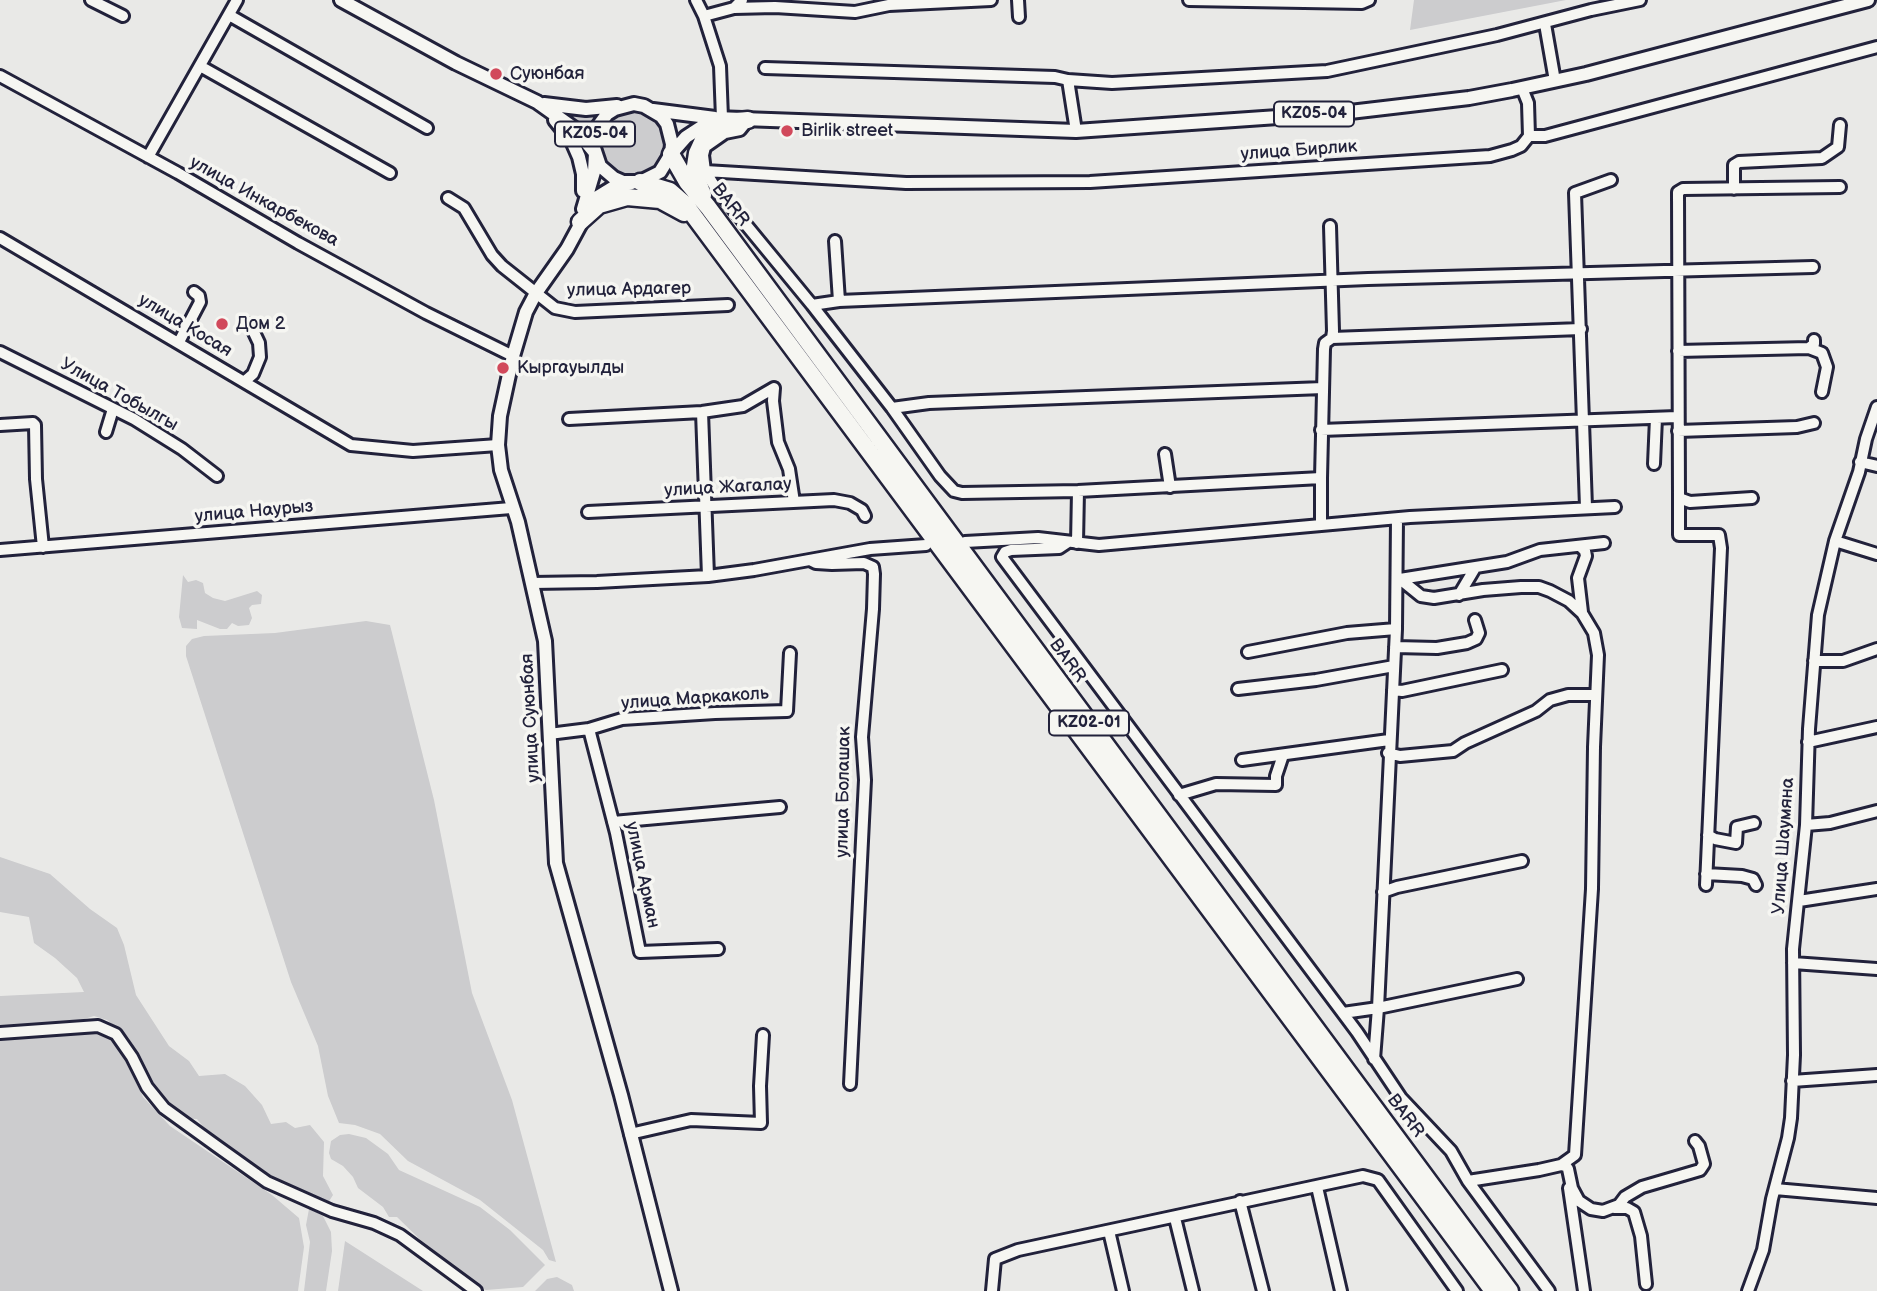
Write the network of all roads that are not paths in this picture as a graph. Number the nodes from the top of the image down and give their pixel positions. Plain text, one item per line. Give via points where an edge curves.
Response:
1 (91, 0) edge
2 (237, 0) edge
3 (696, 0) edge
4 (990, 0) edge
5 (1018, 0) edge
6 (1189, 0) edge
7 (1640, 0) edge
8 (1867, 0) edge
9 (344, 1) edge
10 (1257, 1) edge
11 (1309, 1) edge
12 (1364, 1) edge
13 (738, 4) edge
14 (229, 15) junction
15 (123, 16) dead end
16 (704, 16) junction
17 (1019, 17) dead end
18 (1545, 24) junction
19 (1877, 47) edge
20 (200, 66) junction
21 (765, 68) dead end
22 (0, 76) edge
23 (1068, 80) junction
24 (1555, 81) junction
25 (1522, 88) junction
26 (537, 102) junction
27 (624, 106) junction
28 (653, 110) junction
29 (714, 118) junction
30 (748, 120) junction
31 (1840, 125) dead end
32 (427, 128) dead end
33 (1076, 131) junction
34 (1529, 136) junction
35 (595, 153) junction
36 (671, 154) junction
37 (148, 157) junction
38 (705, 171) junction
39 (390, 173) dead end
40 (1611, 180) dead end
41 (636, 183) junction
42 (1840, 187) dead end
43 (1734, 189) junction
44 (448, 198) dead end
45 (708, 207) junction
46 (580, 222) junction
47 (1330, 226) dead end
48 (708, 235) junction
49 (0, 238) edge
50 (835, 241) dead end
51 (1813, 267) dead end
52 (1677, 270) junction
53 (1579, 273) junction
54 (1332, 281) junction
55 (194, 292) dead end
56 (536, 293) junction
57 (839, 301) junction
58 (727, 305) dead end
59 (812, 305) junction
60 (250, 324) dead end
61 (1581, 329) junction
62 (1332, 338) junction
63 (180, 343) junction
64 (205, 349) dead end
65 (1678, 351) junction
66 (0, 352) edge
67 (513, 356) junction
68 (245, 381) junction
69 (1323, 388) junction
70 (1822, 392) dead end
71 (1877, 407) edge
72 (892, 408) junction
73 (113, 409) junction
74 (702, 412) junction
75 (1677, 417) junction
76 (1656, 418) junction
77 (569, 419) dead end
78 (1583, 419) junction
79 (1814, 423) dead end
80 (0, 425) edge
81 (1321, 430) junction
82 (1678, 431) junction
83 (106, 432) dead end
84 (498, 445) junction
85 (1165, 454) dead end
86 (1860, 462) junction
87 (1654, 464) dead end
88 (1877, 466) edge
89 (217, 476) dead end
90 (1321, 478) junction
91 (1170, 487) junction
92 (1078, 491) junction
93 (1679, 498) junction
94 (1752, 498) dead end
95 (794, 502) junction
96 (705, 507) junction
97 (1586, 507) junction
98 (1615, 507) dead end
99 (512, 508) junction
100 (588, 512) dead end
101 (865, 516) dead end
102 (1397, 519) junction
103 (1321, 525) junction
104 (1835, 541) junction
105 (965, 542) dead end
106 (1072, 542) junction
107 (1604, 543) dead end
108 (926, 545) dead end
109 (1580, 546) junction
110 (43, 547) junction
111 (0, 550) edge
112 (1877, 554) edge
113 (810, 560) junction
114 (1475, 568) junction
115 (708, 576) junction
116 (1399, 579) junction
117 (532, 583) junction
118 (1459, 595) junction
119 (1582, 613) junction
120 (1475, 620) dead end
121 (1396, 629) junction
122 (1395, 647) junction
123 (1877, 649) edge
124 (1248, 652) dead end
125 (790, 653) dead end
126 (1814, 661) junction
127 (1394, 666) junction
128 (1502, 670) dead end
129 (1238, 689) dead end
130 (1392, 690) junction
131 (1596, 695) junction
132 (1877, 727) edge
133 (589, 729) junction
134 (550, 734) junction
135 (1389, 740) junction
136 (1808, 742) junction
137 (1388, 753) junction
138 (1283, 755) junction
139 (1242, 760) dead end
140 (1180, 795) junction
141 (780, 807) dead end
142 (1877, 811) edge
143 (613, 822) junction
144 (1754, 823) dead end
145 (1806, 825) junction
146 (1707, 835) junction
147 (1522, 860) dead end
148 (1756, 885) dead end
149 (1877, 889) edge
150 (1383, 892) junction
151 (1799, 901) junction
152 (719, 949) dead end
153 (1793, 963) junction
154 (1877, 969) edge
155 (1517, 979) dead end
156 (1378, 1008) junction
157 (1343, 1013) junction
158 (0, 1033) edge
159 (763, 1035) dead end
160 (1374, 1059) junction
161 (1859, 1065) dead end
162 (1877, 1075) edge
163 (1861, 1078) junction
164 (1792, 1081) junction
165 (850, 1084) dead end
166 (631, 1133) junction
167 (1695, 1141) dead end
168 (1560, 1165) junction
169 (1570, 1178) junction
170 (1468, 1181) junction
171 (1317, 1187) junction
172 (1775, 1189) junction
173 (1877, 1198) edge
174 (1240, 1201) junction
175 (1614, 1208) junction
176 (1175, 1218) junction
177 (1109, 1231) junction
178 (1646, 1284) dead end
179 (476, 1291) edge
180 (671, 1291) edge
181 (992, 1291) edge
182 (1123, 1291) edge
183 (1193, 1291) edge
184 (1263, 1291) edge
185 (1341, 1291) edge
186 (1457, 1291) edge
187 (1493, 1291) edge
188 (1510, 1291) edge
189 (1549, 1291) edge
190 (1584, 1291) edge
191 (1748, 1291) edge

1 - 15 street
2 - 14 street
3 - 16 street
4 - 13 street via 889,5 855,12
5 - 17 street
6 - 10 street
7 - 18 street
8 - 24 main road, KZ05-04
9 - 26 main road, KZ05-04
10 - 11 street
11 - 12 street
13 - 16 street
14 - 20 street
14 - 32 street
16 - 29 street via 720,66
18 - 23 street via 1327,71 1112,83
18 - 24 street
19 - 34 street, улица Бирлик via 1545,136
20 - 37 street
20 - 39 street
21 - 23 street
22 - 37 street, улица Инкарбекова
23 - 33 street
24 - 25 main road, KZ05-04
25 - 33 main road, KZ05-04 via 1400,107
25 - 34 street via 1528,103
26 - 27 main road, KZ05-04 via 586,109
26 - 35 main road, KZ05-04 via 575,129
26 - 46 main road via 567,134 579,157 584,185
27 - 28 main road, KZ05-04
27 - 35 main road, KZ05-04 via 600,121
28 - 29 main road, KZ05-04
28 - 36 main road, KZ05-04 via 667,124
29 - 30 main road, KZ05-04
29 - 36 main road
30 - 33 main road, KZ05-04
30 - 38 street via 740,130 725,133 705,147
30 - 45 highway via 718,126 699,147 696,176
31 - 43 street via 1838,147 1822,158 1734,165
34 - 38 street, улица Бирлик via 1521,146 1490,156 1110,181 906,183
35 - 41 main road, KZ05-04 via 606,173
35 - 46 main road
36 - 41 main road via 660,173
36 - 45 highway, BARR / KZ02-01
37 - 67 street, улица Инкарбекова via 426,313
38 - 59 street
40 - 53 street via 1575,193
41 - 46 main road, улица Суюнбая via 599,195
41 - 48 highway, BARR / KZ02-01 via 662,188 681,199
42 - 43 street
43 - 52 street via 1679,190
44 - 56 street, улица Ардагер via 464,208 492,255
45 - 188 highway, BARR / KZ02-01
46 - 48 highway via 605,201 650,197 671,205
46 - 56 main road, улица Суюнбая
47 - 54 street
48 - 187 highway, BARR / KZ02-01
49 - 63 street, улица Косая
50 - 57 street
51 - 52 street
52 - 53 street
52 - 65 street
53 - 54 street
53 - 61 street
54 - 57 street
54 - 62 street
55 - 63 street via 200,302
56 - 58 street, улица Ардагер via 555,308 575,312
56 - 67 main road, улица Суюнбая
57 - 59 street
59 - 72 street
60 - 68 street via 260,357
61 - 62 street
61 - 78 street
62 - 69 street via 1325,343
63 - 64 street
63 - 68 street, улица Косая
65 - 70 street via 1812,344 1827,367
65 - 75 street
66 - 73 street, Улица Тобылгы
67 - 84 main road, улица Суюнбая via 499,416
68 - 84 street, улица Косая via 351,445 413,451
69 - 72 street
69 - 81 street
71 - 86 street, Улица Шаумяна
72 - 92 street via 954,491
73 - 83 street
73 - 89 street, Улица Тобылгы via 182,449
74 - 77 street
74 - 95 street via 743,405 774,388 778,442 791,476
74 - 96 street
75 - 76 street
75 - 82 street
76 - 78 street
76 - 87 street
78 - 81 street
78 - 97 street
79 - 82 street
80 - 110 street via 35,425
81 - 90 street
82 - 93 street
84 - 99 main road, улица Суюнбая
85 - 91 street
86 - 88 street
86 - 104 street, Улица Шаумяна
90 - 91 street
90 - 103 street
91 - 92 street
92 - 106 street
93 - 94 street via 1690,502
93 - 146 street via 1679,535 1719,535 1721,548
95 - 96 street, улица Жагалау
95 - 101 street, улица Жагалау via 850,503
96 - 100 street, улица Жагалау
96 - 115 street
97 - 98 street
97 - 102 street
99 - 110 street, улица Наурыз
99 - 117 main road, улица Суюнбая
102 - 103 street
102 - 116 street
103 - 106 street via 1149,542
104 - 112 street
104 - 126 street, Улица Шаумяна via 1818,615
105 - 106 street via 1038,538
106 - 140 street via 1059,548 1011,550 1002,557
107 - 109 street
108 - 113 street
109 - 114 street via 1540,550
109 - 119 street via 1586,556 1578,578
110 - 111 street, улица Наурыз
113 - 115 street
113 - 165 street, улица Болашак via 864,563 873,566 874,574 862,737 865,780
114 - 116 street
114 - 118 street
115 - 117 street
116 - 118 street via 1421,596
116 - 121 street
117 - 134 main road, улица Суюнбая via 545,641
118 - 119 street via 1539,587
119 - 131 street via 1594,633 1598,655
120 - 122 street via 1479,633 1467,643
121 - 122 street
121 - 124 street via 1347,633
122 - 127 street
123 - 126 street via 1843,661
125 - 133 street, улица Маркаколь via 787,711 622,719
126 - 136 street, Улица Шаумяна
127 - 129 street
127 - 130 street
128 - 130 street
130 - 135 street
131 - 137 street via 1557,697 1453,751
131 - 168 street via 1591,889 1575,1155
132 - 136 street
133 - 134 street, улица Маркаколь
133 - 143 street, улица Арман
134 - 166 main road, улица Суюнбая via 556,863
135 - 137 street
135 - 138 street
136 - 145 street, Улица Шаумяна
137 - 150 street
138 - 139 street
138 - 140 street via 1276,785 1216,784
140 - 157 street
141 - 143 street
142 - 145 street
143 - 152 street, улица Арман via 640,952
144 - 146 street via 1737,827 1737,844
145 - 151 street, Улица Шаумяна
146 - 148 street via 1706,879 1742,876 1753,878
147 - 150 street
149 - 151 street
150 - 156 street
151 - 153 street, Улица Шаумяна
153 - 154 street
153 - 164 street, Улица Шаумяна
155 - 156 street
156 - 157 street
156 - 160 street
157 - 160 street
158 - 179 street via 98,1026 116,1034 164,1108 267,1182 400,1235
159 - 166 street via 761,1123 691,1120
160 - 170 street via 1401,1098 1451,1151
161 - 163 street
162 - 163 street
163 - 164 street
164 - 172 street, Улица Шаумяна via 1788,1139
166 - 180 main road, улица Суюнбая
167 - 175 street via 1704,1164 1700,1170 1642,1187
168 - 169 street via 1566,1166
168 - 170 street
169 - 175 street via 1575,1195 1586,1206 1597,1211
169 - 190 street
170 - 189 street
171 - 174 street
171 - 185 street
171 - 186 street via 1363,1176 1378,1180
172 - 173 street
172 - 191 street, Улица Шаумяна via 1763,1250
174 - 176 street
174 - 184 street
175 - 178 street via 1634,1212
176 - 177 street
176 - 183 street
177 - 181 street via 995,1259
177 - 182 street

